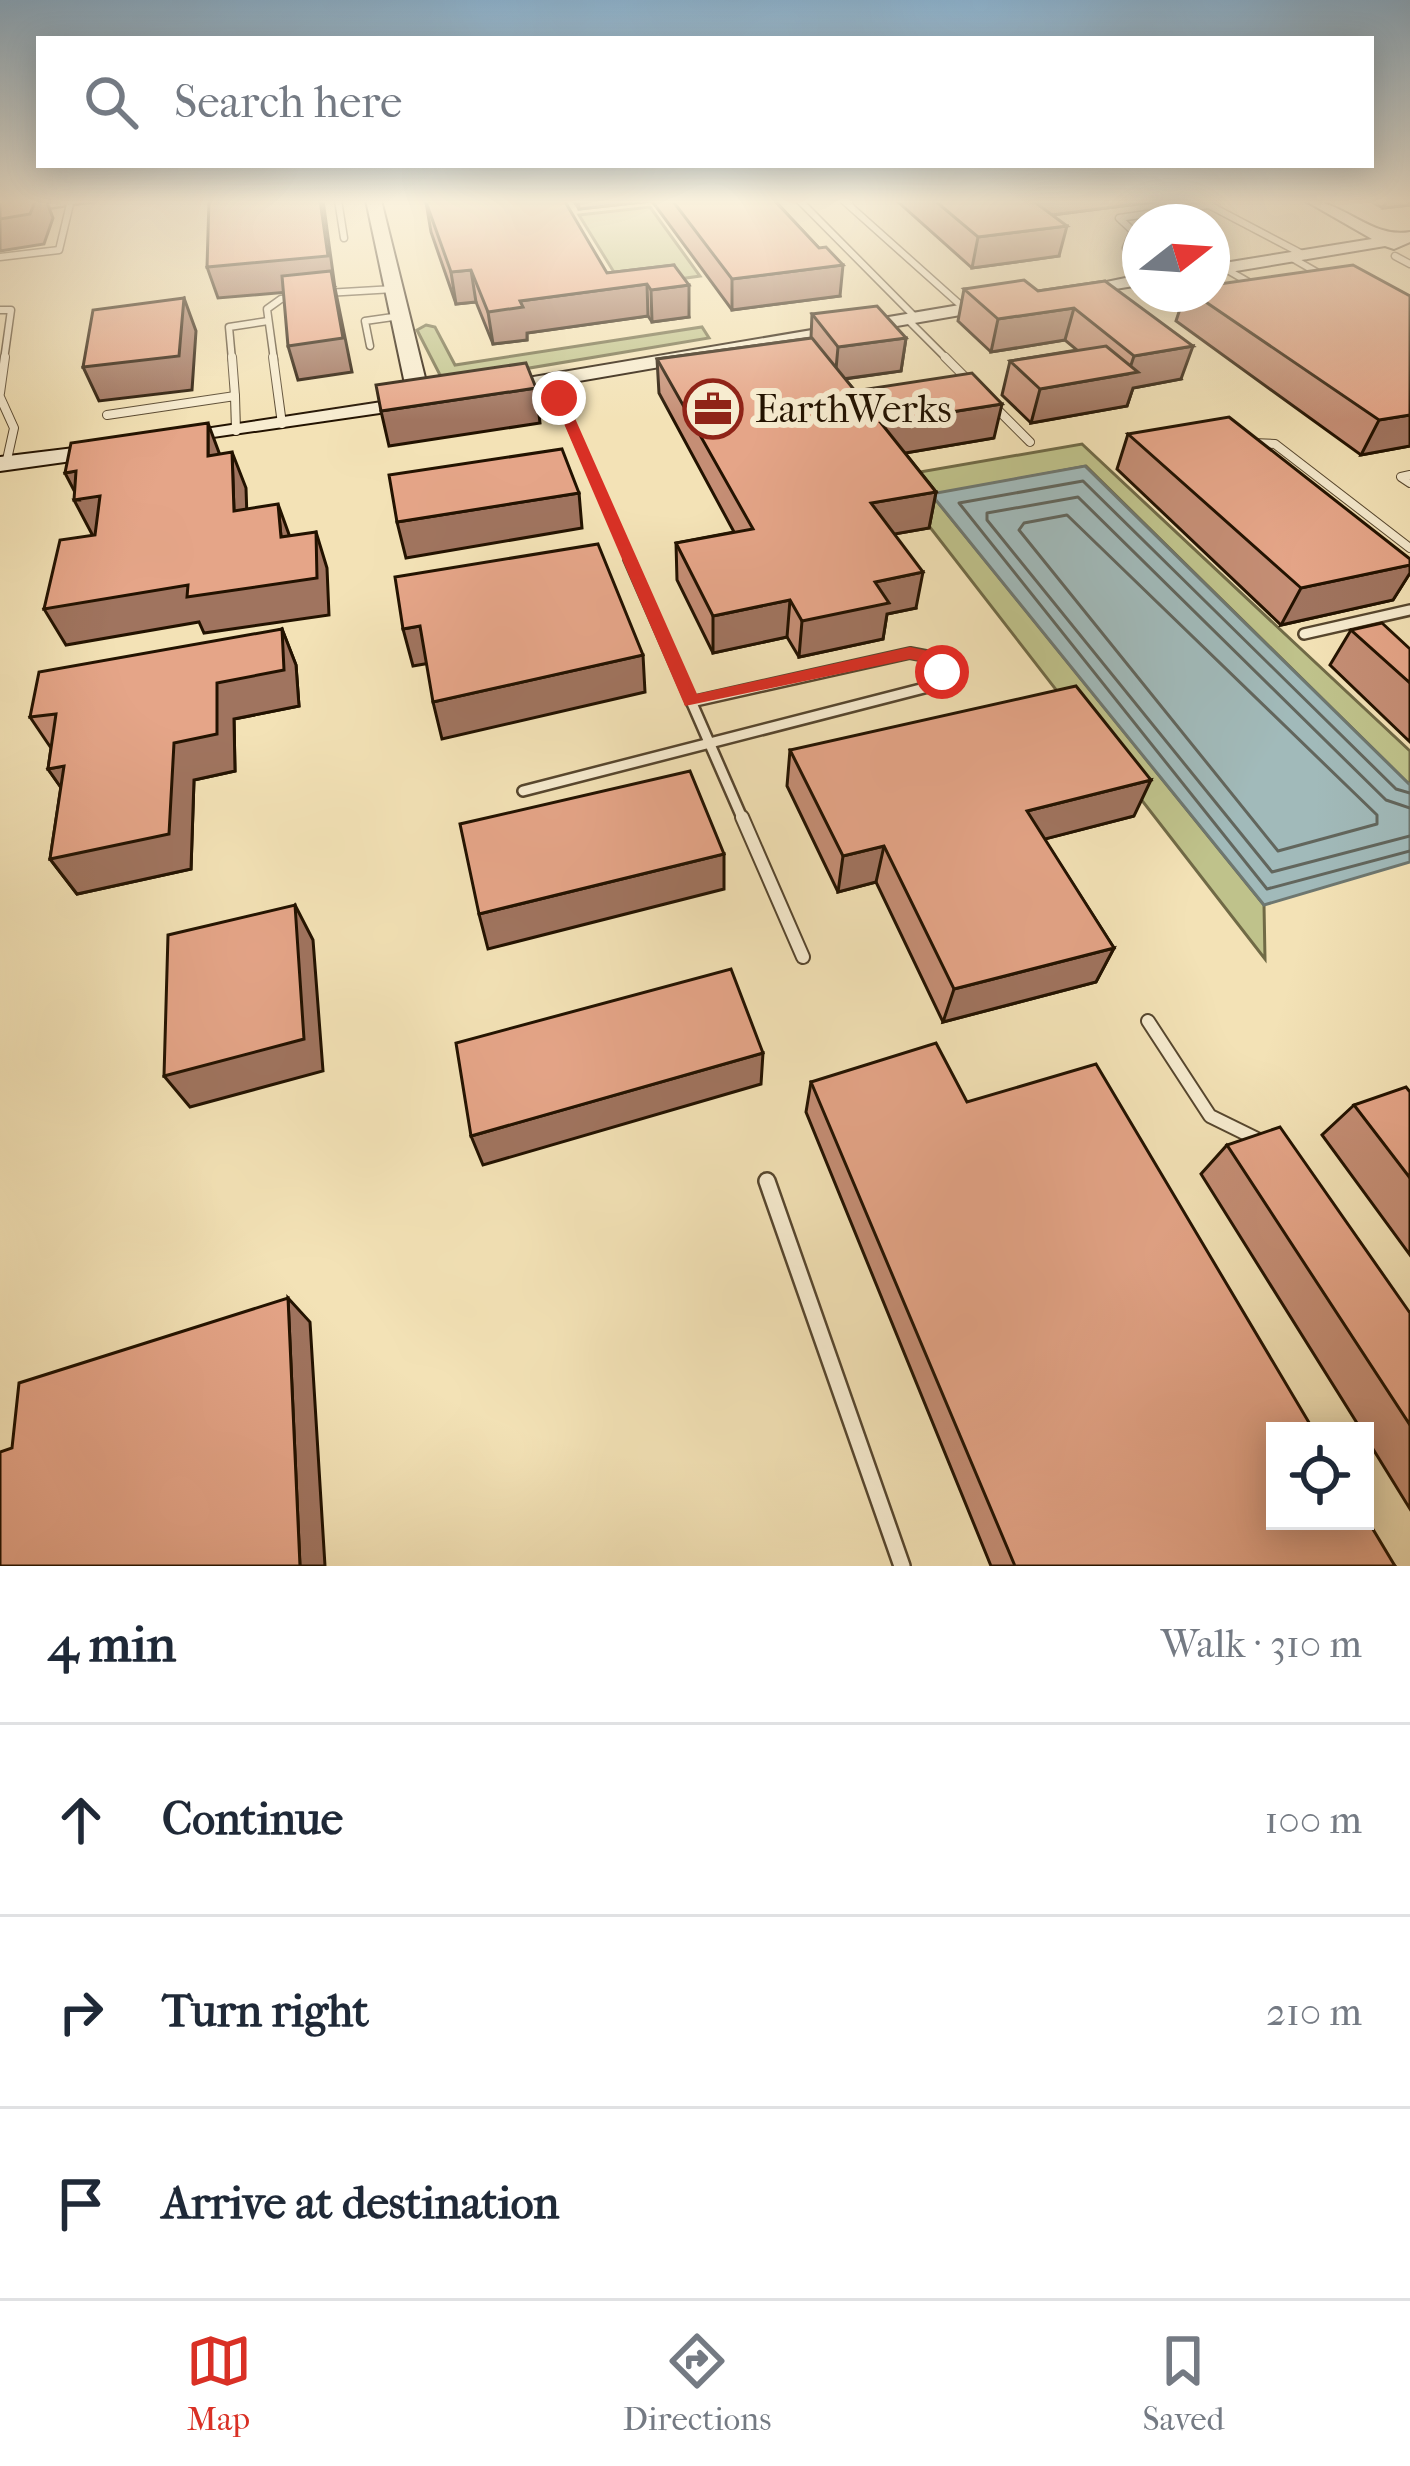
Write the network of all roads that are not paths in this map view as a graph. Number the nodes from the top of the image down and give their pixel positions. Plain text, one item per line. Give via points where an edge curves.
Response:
1 (390, 273) edge
2 (868, 273) edge
3 (925, 273) edge
4 (1318, 273) joint
5 (1230, 274) edge
6 (1301, 275) edge
7 (1260, 282) edge
8 (1122, 283) edge
9 (1250, 283) junction
10 (1231, 286) edge
11 (1340, 286) edge
12 (1096, 287) junction
13 (394, 289) junction
14 (1051, 295) edge
15 (1029, 298) edge
16 (1115, 301) edge
17 (965, 309) junction
18 (0, 310) edge
19 (400, 316) junction
20 (911, 318) junction
21 (268, 321) junction
22 (370, 346) dead end
23 (551, 380) junction
24 (0, 395) edge
25 (464, 395) edge
26 (235, 396) junction
27 (107, 415) dead end
28 (5, 419) edge
29 (281, 424) junction
30 (236, 431) junction
31 (1239, 433) edge
32 (1030, 442) dead end
33 (143, 444) edge
34 (119, 448) edge
35 (3, 464) edge
36 (1410, 548) edge
37 (1410, 610) edge
38 (1304, 634) dead end
39 (692, 702) junction
40 (710, 742) junction
41 (523, 791) dead end
42 (803, 957) dead end
43 (1148, 1022) dead end
44 (1291, 1155) edge
45 (767, 1181) dead end
46 (902, 1566) edge

1 - 13 main road
2 - 20 lane
3 - 17 lane
4 - 6 lane
4 - 11 lane
5 - 9 lane
7 - 9 lane
8 - 12 main road
9 - 10 lane
12 - 14 main road
12 - 16 lane
13 - 19 main road
13 - 21 lane via 281,298 267,309
15 - 17 main road
17 - 20 main road
18 - 24 lane via 11,310
19 - 22 lane via 365,321
19 - 29 main road via 430,400
20 - 23 main road via 774,351
20 - 32 lane
21 - 26 lane via 229,327
21 - 29 lane
23 - 25 main road
23 - 39 lane
24 - 28 lane
26 - 27 lane
26 - 30 lane
28 - 35 lane via 14,428
29 - 30 main road
30 - 33 main road
31 - 36 lane via 1256,446 1275,445
34 - 35 main road
37 - 38 lane
39 - 40 lane
39 - 40 lane via 910,653 939,664 936,685
40 - 41 lane
40 - 42 lane
43 - 44 lane via 1210,1116
45 - 46 lane

